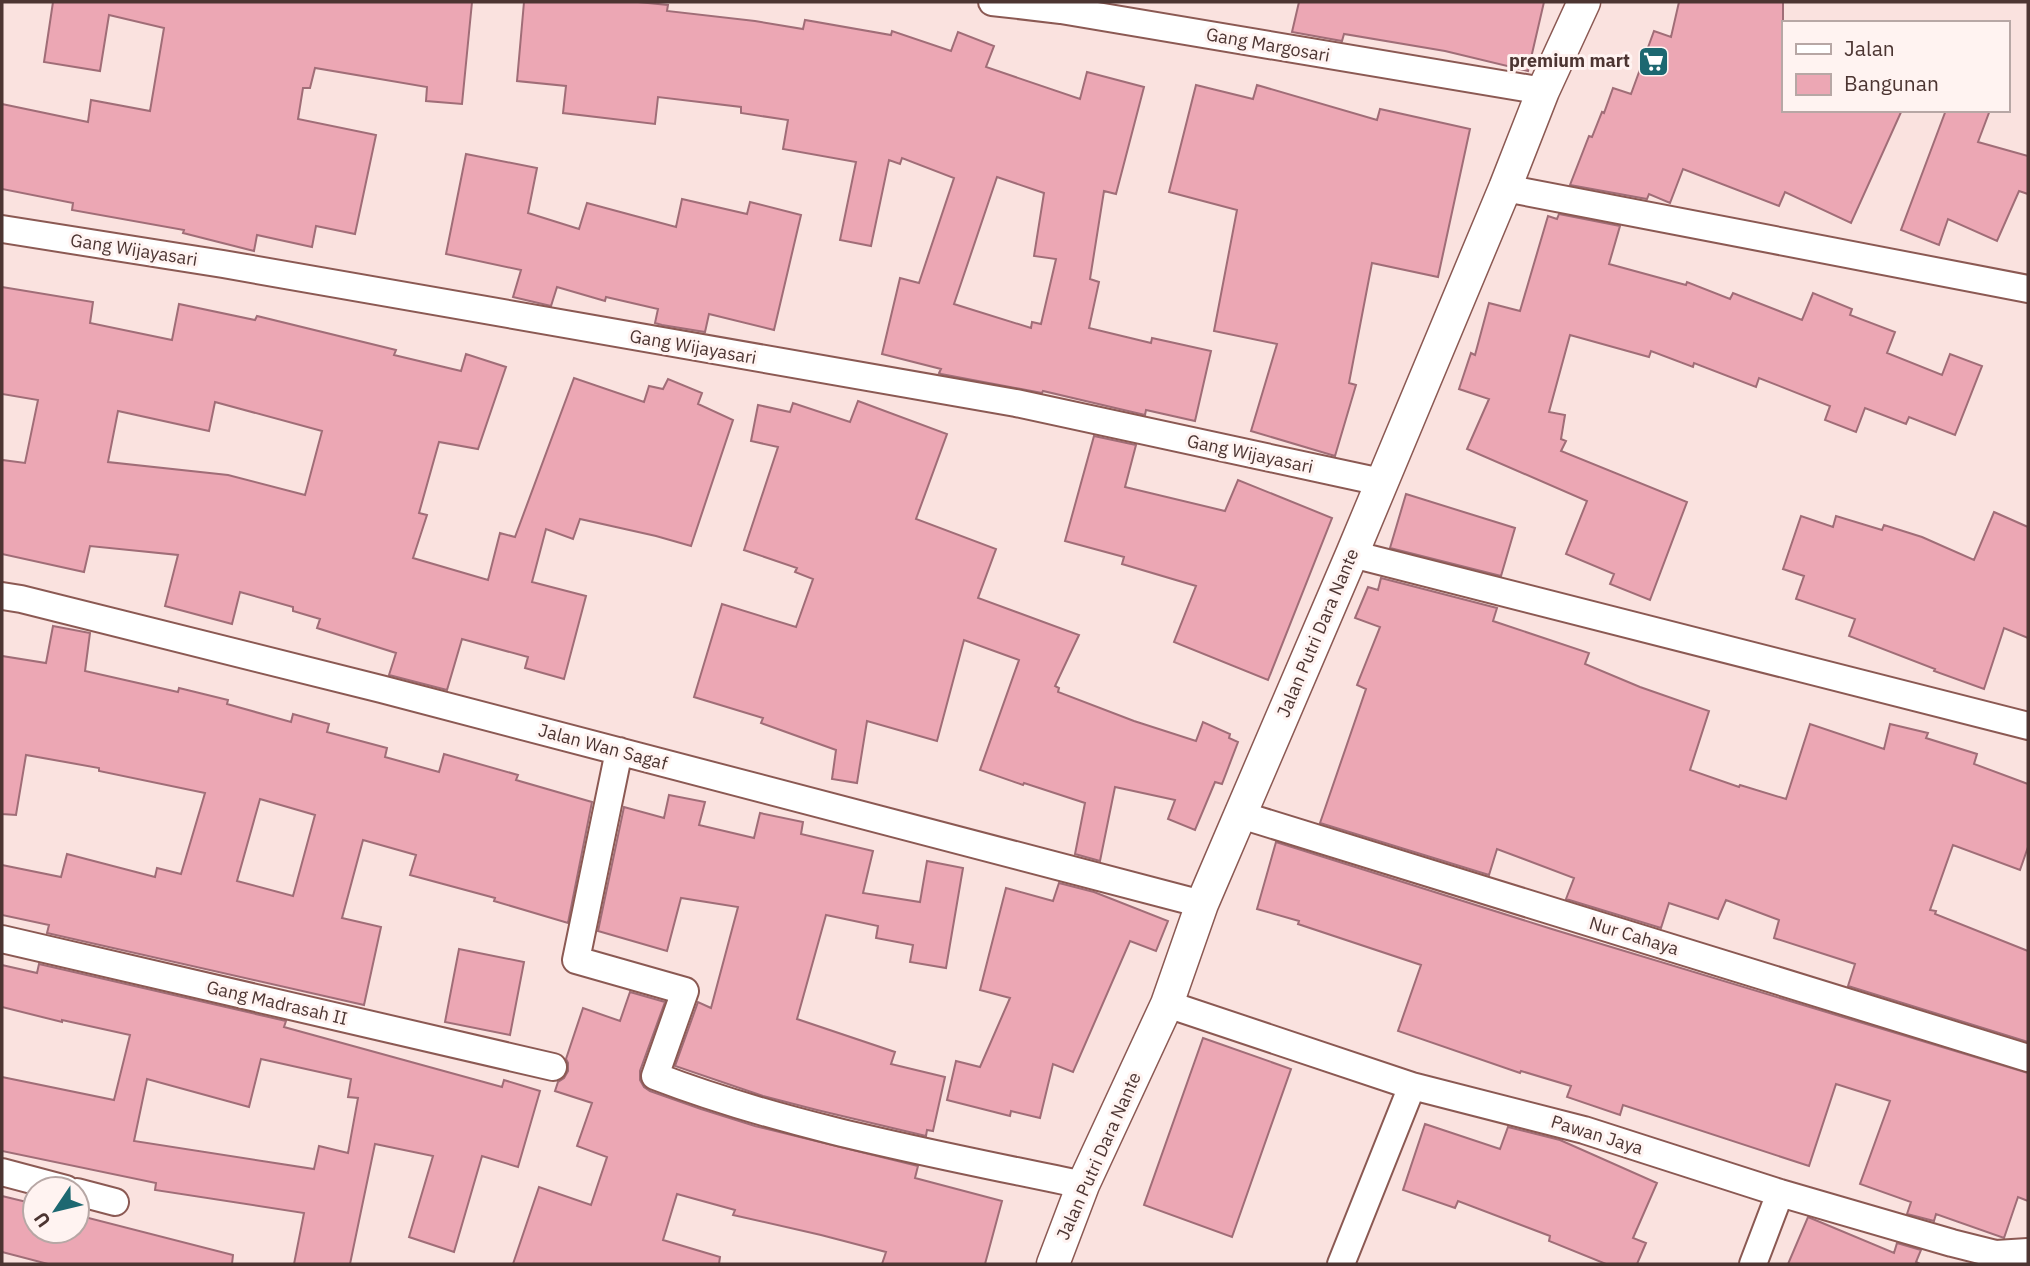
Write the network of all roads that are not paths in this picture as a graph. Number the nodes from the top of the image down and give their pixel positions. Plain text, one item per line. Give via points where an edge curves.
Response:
1 (992, 2) edge
2 (1584, 2) edge
3 (1543, 92) junction
4 (1505, 188) junction
5 (2, 229) edge
6 (2028, 289) edge
7 (1381, 482) junction
8 (1352, 554) junction
9 (2, 596) edge
10 (2028, 726) edge
11 (619, 751) junction
12 (1241, 815) junction
13 (1202, 904) junction
14 (2, 939) edge
15 (1167, 1004) junction
16 (2028, 1058) edge
17 (553, 1068) dead end
18 (1412, 1086) junction
19 (2, 1172) edge
20 (21, 1177) edge
21 (1083, 1185) junction
22 (1780, 1193) junction
23 (91, 1196) edge
24 (115, 1202) dead end
25 (2028, 1252) edge
26 (1949, 1254) edge
27 (1053, 1264) edge
28 (1341, 1264) edge
29 (1753, 1264) edge

1 - 3 street, Gang Margosari
2 - 3 street, Jalan Putri Dara Nante
3 - 4 street, Jalan Putri Dara Nante
4 - 6 street
4 - 7 street, Jalan Putri Dara Nante
5 - 7 street, Gang Wijayasari via 1016,403
7 - 8 street, Jalan Putri Dara Nante
8 - 10 street
8 - 12 street, Jalan Putri Dara Nante
9 - 11 street, Jalan Wan Sagaf
11 - 13 street, Jalan Wan Sagaf
11 - 21 street via 576,960 685,991 655,1076 698,1093 819,1126
12 - 13 street, Jalan Putri Dara Nante
12 - 16 street, Nur Cahaya
13 - 15 street, Jalan Putri Dara Nante
14 - 17 street, Gang Madrasah II
15 - 18 street, Pawan Jaya
15 - 21 street, Jalan Putri Dara Nante
18 - 22 street, Pawan Jaya via 1584,1130
18 - 28 street
19 - 20 street
21 - 27 street, Jalan Putri Dara Nante
22 - 26 street, Pawan Jaya
22 - 29 street
23 - 24 street
25 - 26 street, Pawan Jaya

